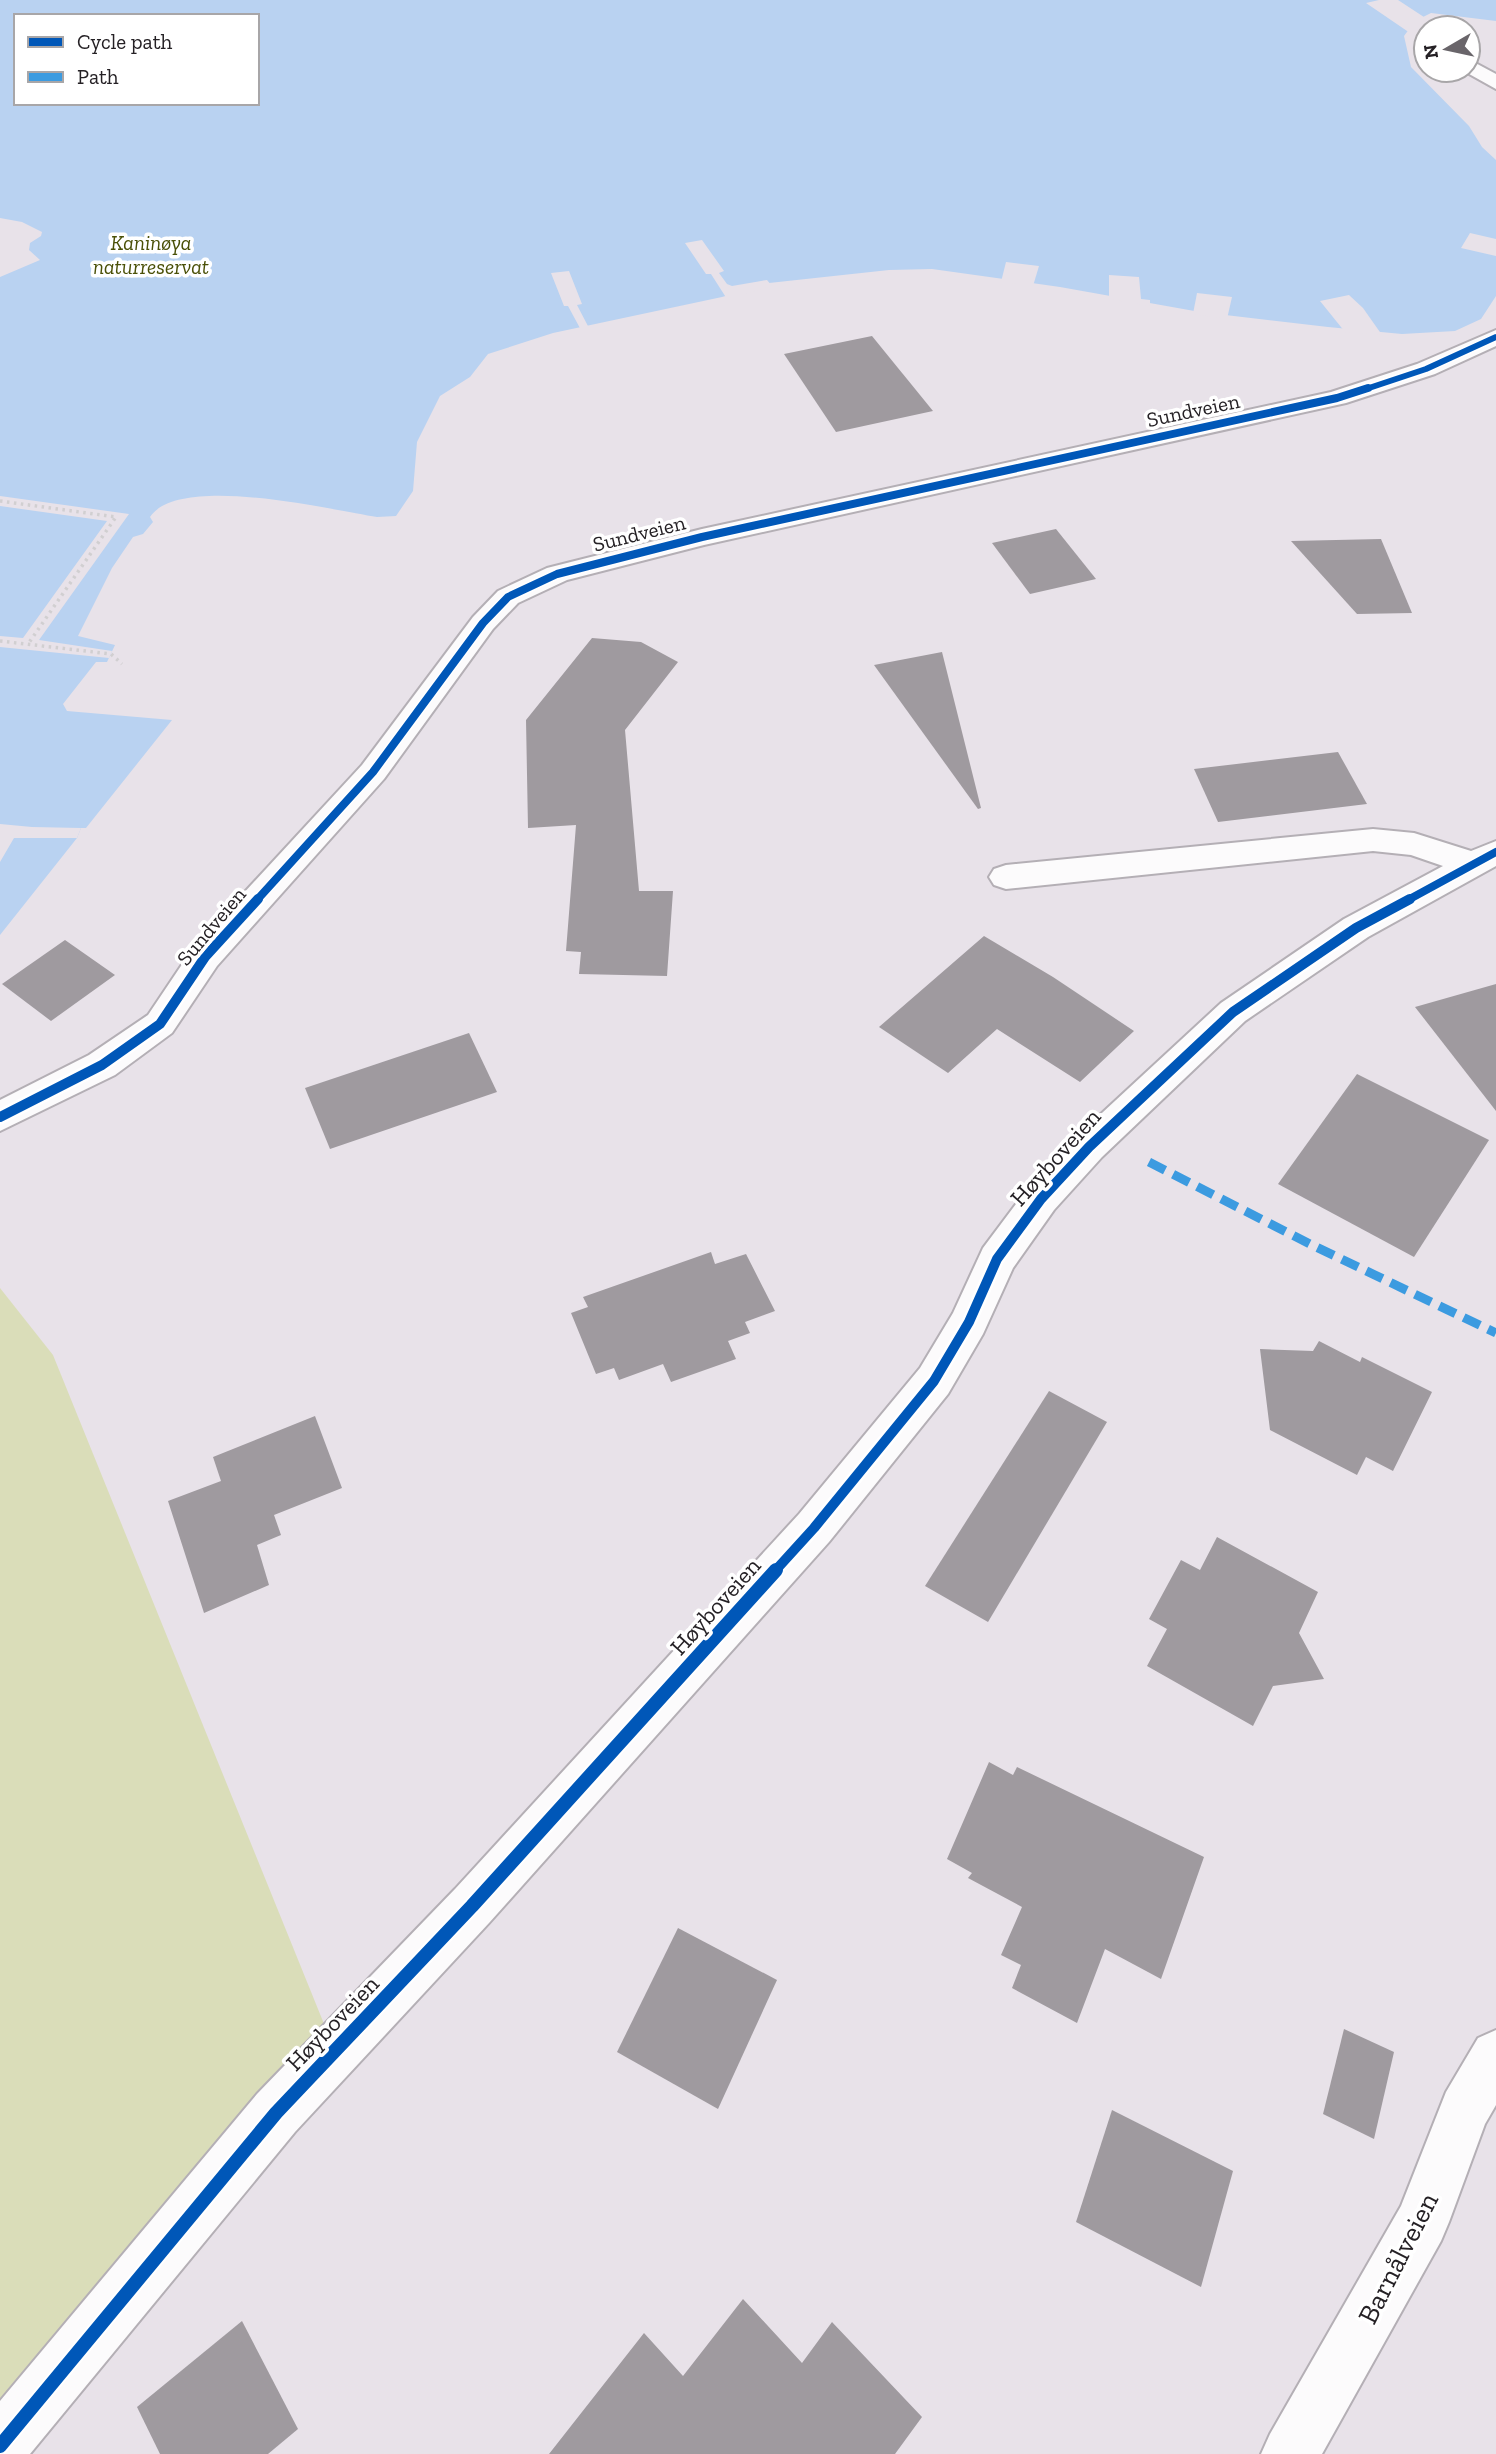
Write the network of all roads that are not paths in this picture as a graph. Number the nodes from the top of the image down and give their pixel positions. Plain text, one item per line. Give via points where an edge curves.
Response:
1 (1496, 337) edge
2 (1484, 858) edge
3 (1006, 877) dead end
4 (0, 1117) edge
5 (1496, 2056) edge
6 (0, 2446) edge
7 (1290, 2454) edge

1 - 4 street, Sundveien via 1426,369 1337,398 702,537 557,574 508,597 483,622 373,772 205,957 160,1024 102,1065
2 - 3 street via 1374,840
2 - 6 street, Høyboveien via 1356,928 1233,1012 1088,1147 1041,1199 997,1259 969,1322 934,1381 814,1528 472,1906 276,2113
5 - 7 street, Barnålveien via 1464,2110 1422,2222

